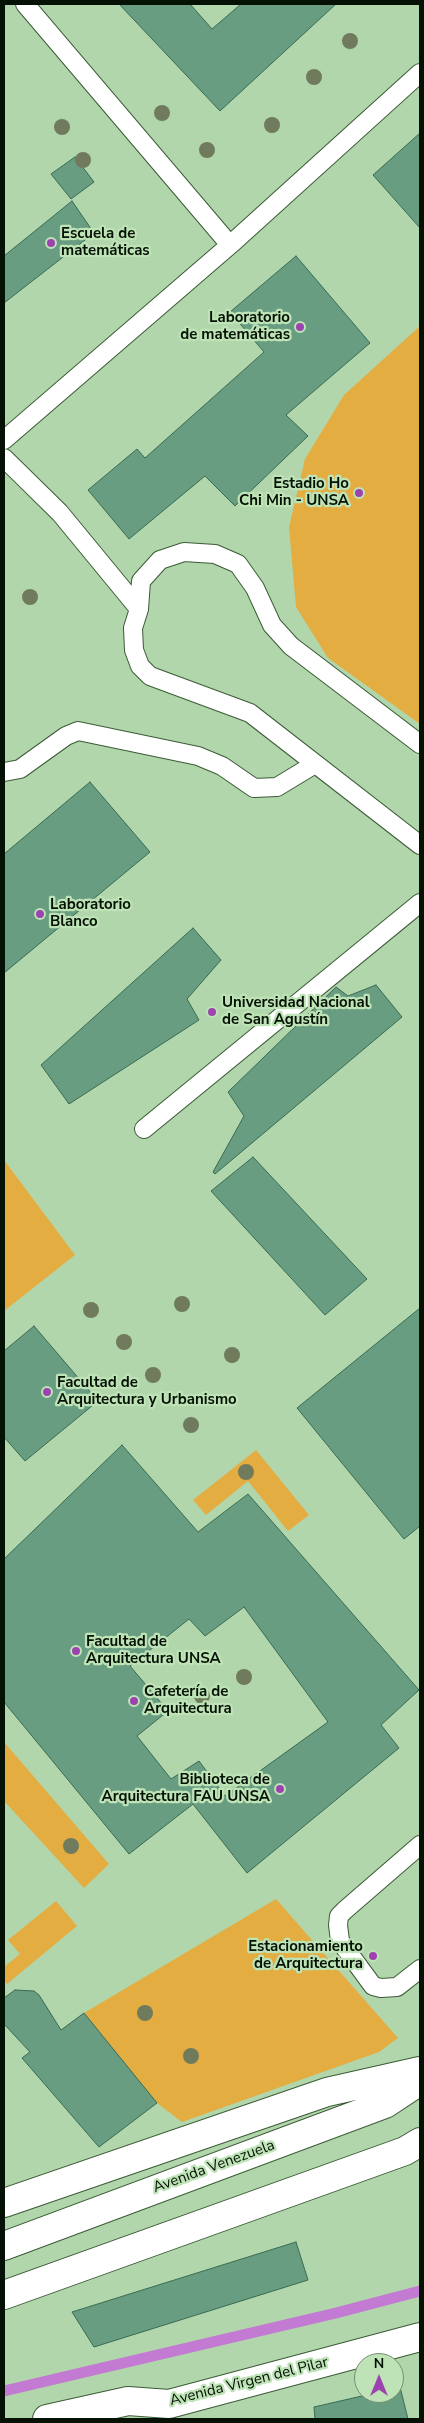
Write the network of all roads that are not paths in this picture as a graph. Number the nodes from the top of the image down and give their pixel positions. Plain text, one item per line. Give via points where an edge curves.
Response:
1 (26, 4) edge
2 (420, 73) edge
3 (230, 245) junction
4 (4, 440) edge
5 (4, 458) edge
6 (139, 609) junction
7 (420, 744) edge
8 (315, 764) junction
9 (4, 772) edge
10 (420, 845) edge
11 (420, 903) edge
12 (144, 1129) dead end
13 (420, 1845) edge
14 (420, 1969) edge
15 (420, 2071) edge
16 (420, 2081) edge
17 (420, 2142) edge
18 (4, 2203) edge
19 (4, 2246) edge
20 (4, 2295) edge
21 (420, 2337) edge
22 (169, 2404) junction
23 (47, 2419) edge
24 (144, 2419) edge

1 - 3 lane
2 - 3 lane
3 - 4 lane
5 - 6 lane via 60,513
6 - 7 lane via 141,581 160,560 184,552 215,554 238,564 255,588 272,625 291,646
6 - 8 lane via 133,628 134,650 140,666 150,676 250,713
8 - 9 lane via 277,787 254,788 222,766 198,756 78,731 20,769
8 - 10 lane
11 - 12 lane
13 - 14 lane via 345,1910 339,1916 338,1924 340,1941 373,1986 397,1987
15 - 18 main road via 327,2092
16 - 19 main road, Avenida Venezuela via 385,2104
17 - 20 main road via 404,2151
21 - 22 main road, Avenida Virgen del Pilar
22 - 23 main road, Avenida Virgen del Pilar via 128,2401
22 - 24 main road

